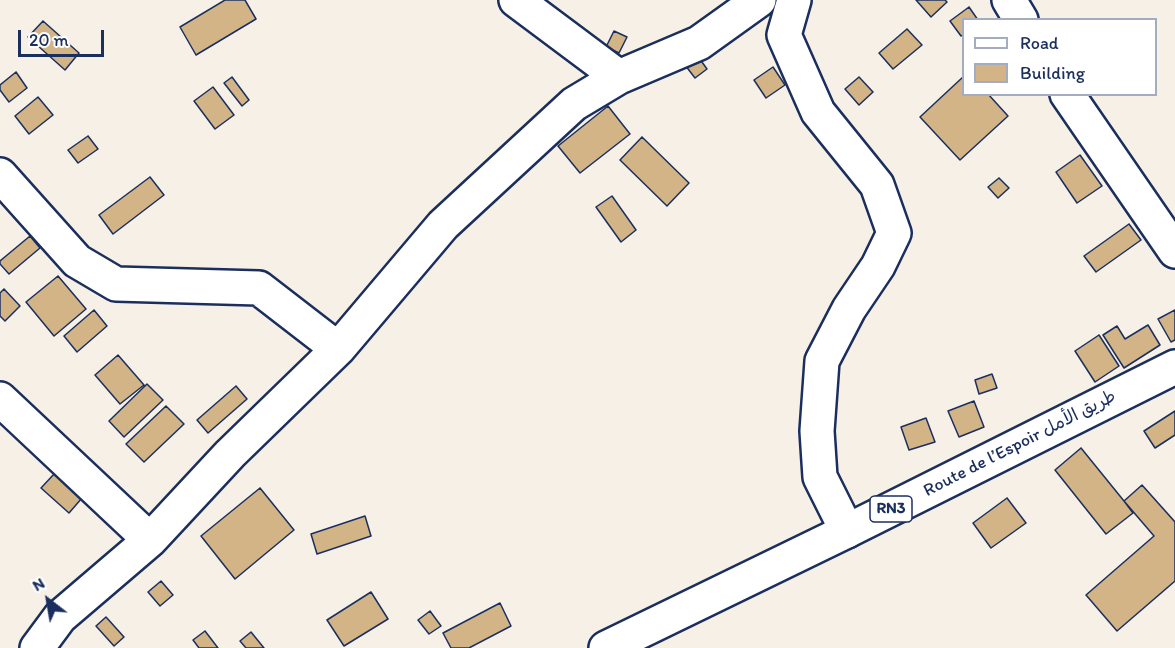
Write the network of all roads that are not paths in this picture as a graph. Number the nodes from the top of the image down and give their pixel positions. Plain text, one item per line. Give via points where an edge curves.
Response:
1 (516, 0) edge
2 (759, 0) edge
3 (794, 0) edge
4 (1009, 0) edge
5 (1020, 18) edge
6 (620, 77) junction
7 (1068, 96) edge
8 (0, 176) edge
9 (1175, 251) edge
10 (338, 349) junction
11 (1175, 367) edge
12 (0, 399) edge
13 (847, 531) junction
14 (150, 540) junction
15 (37, 648) edge
16 (606, 648) edge

1 - 6 main road
2 - 6 main road via 699,43
3 - 13 main road via 784,34 818,112 877,185 894,233 822,361 817,431 820,477
4 - 5 main road
6 - 10 main road via 574,104 444,225
7 - 9 main road
8 - 10 main road via 77,261 116,284 259,288
10 - 14 main road via 230,454
11 - 13 main road, Route de l’Espoir طريق الأمل / RN3
12 - 14 main road
13 - 16 main road, Route de l’Espoir طريق الأمل / RN3
14 - 15 main road via 60,617

